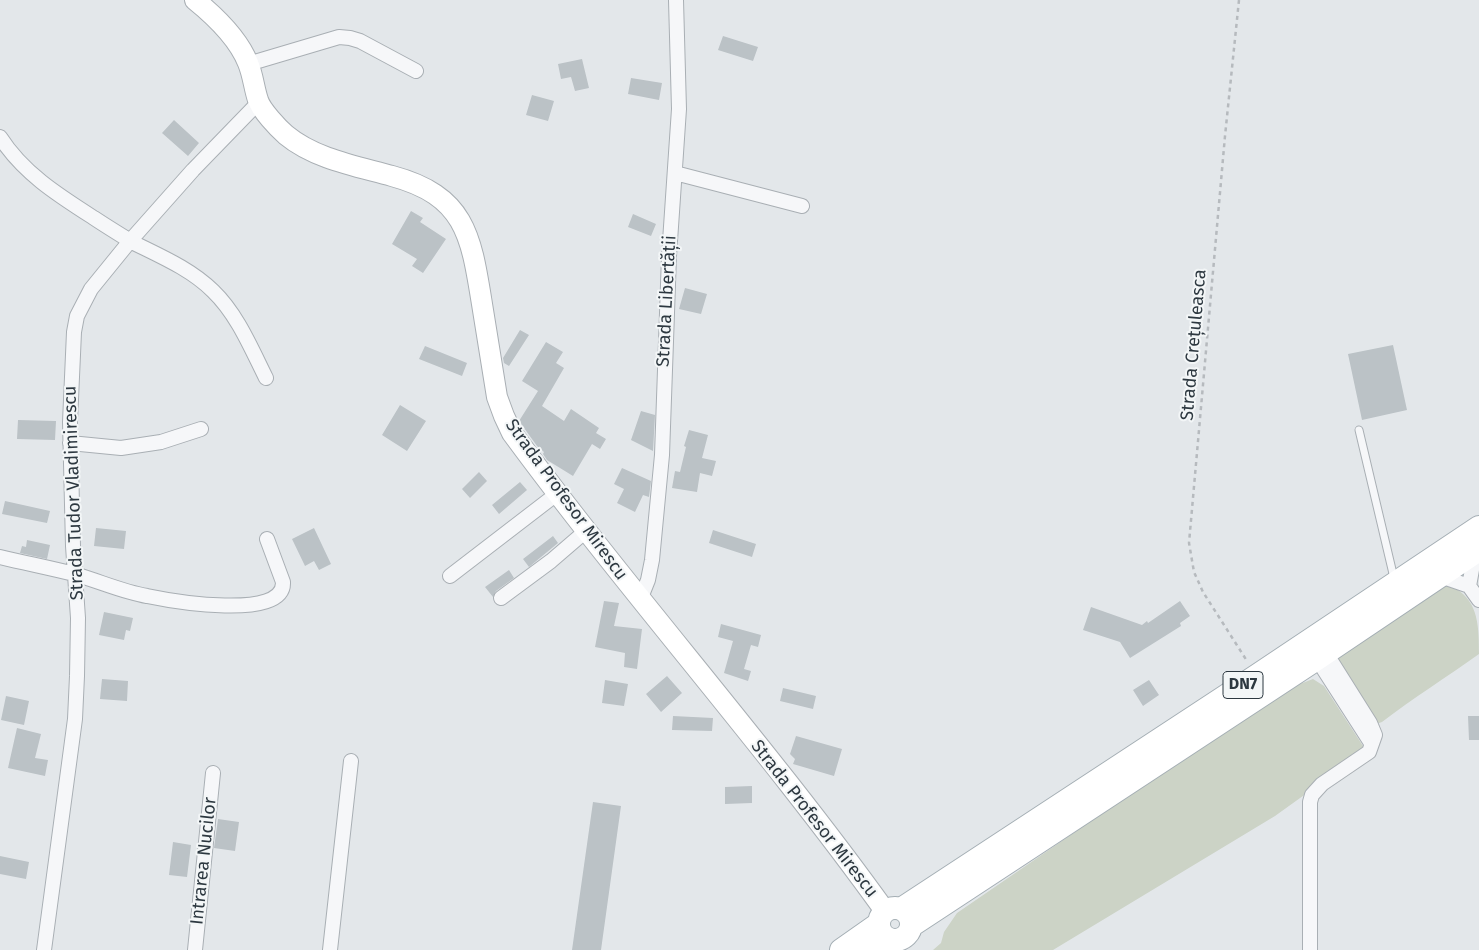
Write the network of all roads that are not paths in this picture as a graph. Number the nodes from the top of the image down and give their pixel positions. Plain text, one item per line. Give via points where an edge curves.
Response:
1 (195, 0) edge
2 (675, 0) edge
3 (248, 64) junction
4 (416, 71) dead end
5 (258, 103) junction
6 (0, 137) edge
7 (675, 173) junction
8 (802, 206) dead end
9 (130, 241) junction
10 (266, 378) dead end
11 (201, 429) dead end
12 (1359, 430) dead end
13 (70, 443) junction
14 (558, 493) junction
15 (1479, 527) edge
16 (587, 530) junction
17 (267, 539) dead end
18 (1477, 552) edge
19 (0, 557) edge
20 (75, 574) junction
21 (450, 576) dead end
22 (1440, 576) junction
23 (1396, 582) junction
24 (1469, 586) junction
25 (501, 598) dead end
26 (640, 600) junction
27 (1479, 600) edge
28 (1322, 656) junction
29 (351, 762) dead end
30 (213, 773) dead end
31 (889, 931) edge
32 (44, 950) edge
33 (195, 950) edge
34 (330, 950) edge
35 (841, 950) edge
36 (1310, 950) edge

1 - 3 street, Strada Profesor Mirescu via 220,22
2 - 7 street, Strada Libertății via 679,109
3 - 4 street via 339,37 360,41
3 - 5 street, Strada Profesor Mirescu
5 - 9 street, Strada Tudor Vladimirescu
5 - 14 street, Strada Profesor Mirescu via 286,135 299,144 337,160 429,189 460,221 475,261 497,397 512,433
6 - 9 street via 32,175
7 - 8 street
7 - 26 street, Strada Libertății via 662,455 648,580
9 - 10 street via 186,270 212,289 233,316
9 - 13 street, Strada Tudor Vladimirescu via 91,289 77,316 71,374
11 - 13 street via 161,442 121,448
12 - 23 lane
13 - 20 street, Strada Tudor Vladimirescu
14 - 16 street, Strada Profesor Mirescu
14 - 21 street
15 - 23 main road, DN7
16 - 25 street via 552,561
16 - 26 street, Strada Profesor Mirescu
17 - 20 street via 283,589 277,598 259,604 232,606 146,596
18 - 22 main road, DN7
18 - 24 street
19 - 20 street
20 - 32 street, Strada Tudor Vladimirescu via 78,618 75,719
22 - 24 street
22 - 28 main road, DN7
23 - 31 main road, DN7
24 - 27 street
26 - 31 street, Strada Profesor Mirescu via 820,822
28 - 31 main road, DN7
28 - 36 street via 1371,743 1369,752 1322,784 1312,795
29 - 34 street
30 - 33 street, Intrarea Nucilor
31 - 35 main road, DN7

